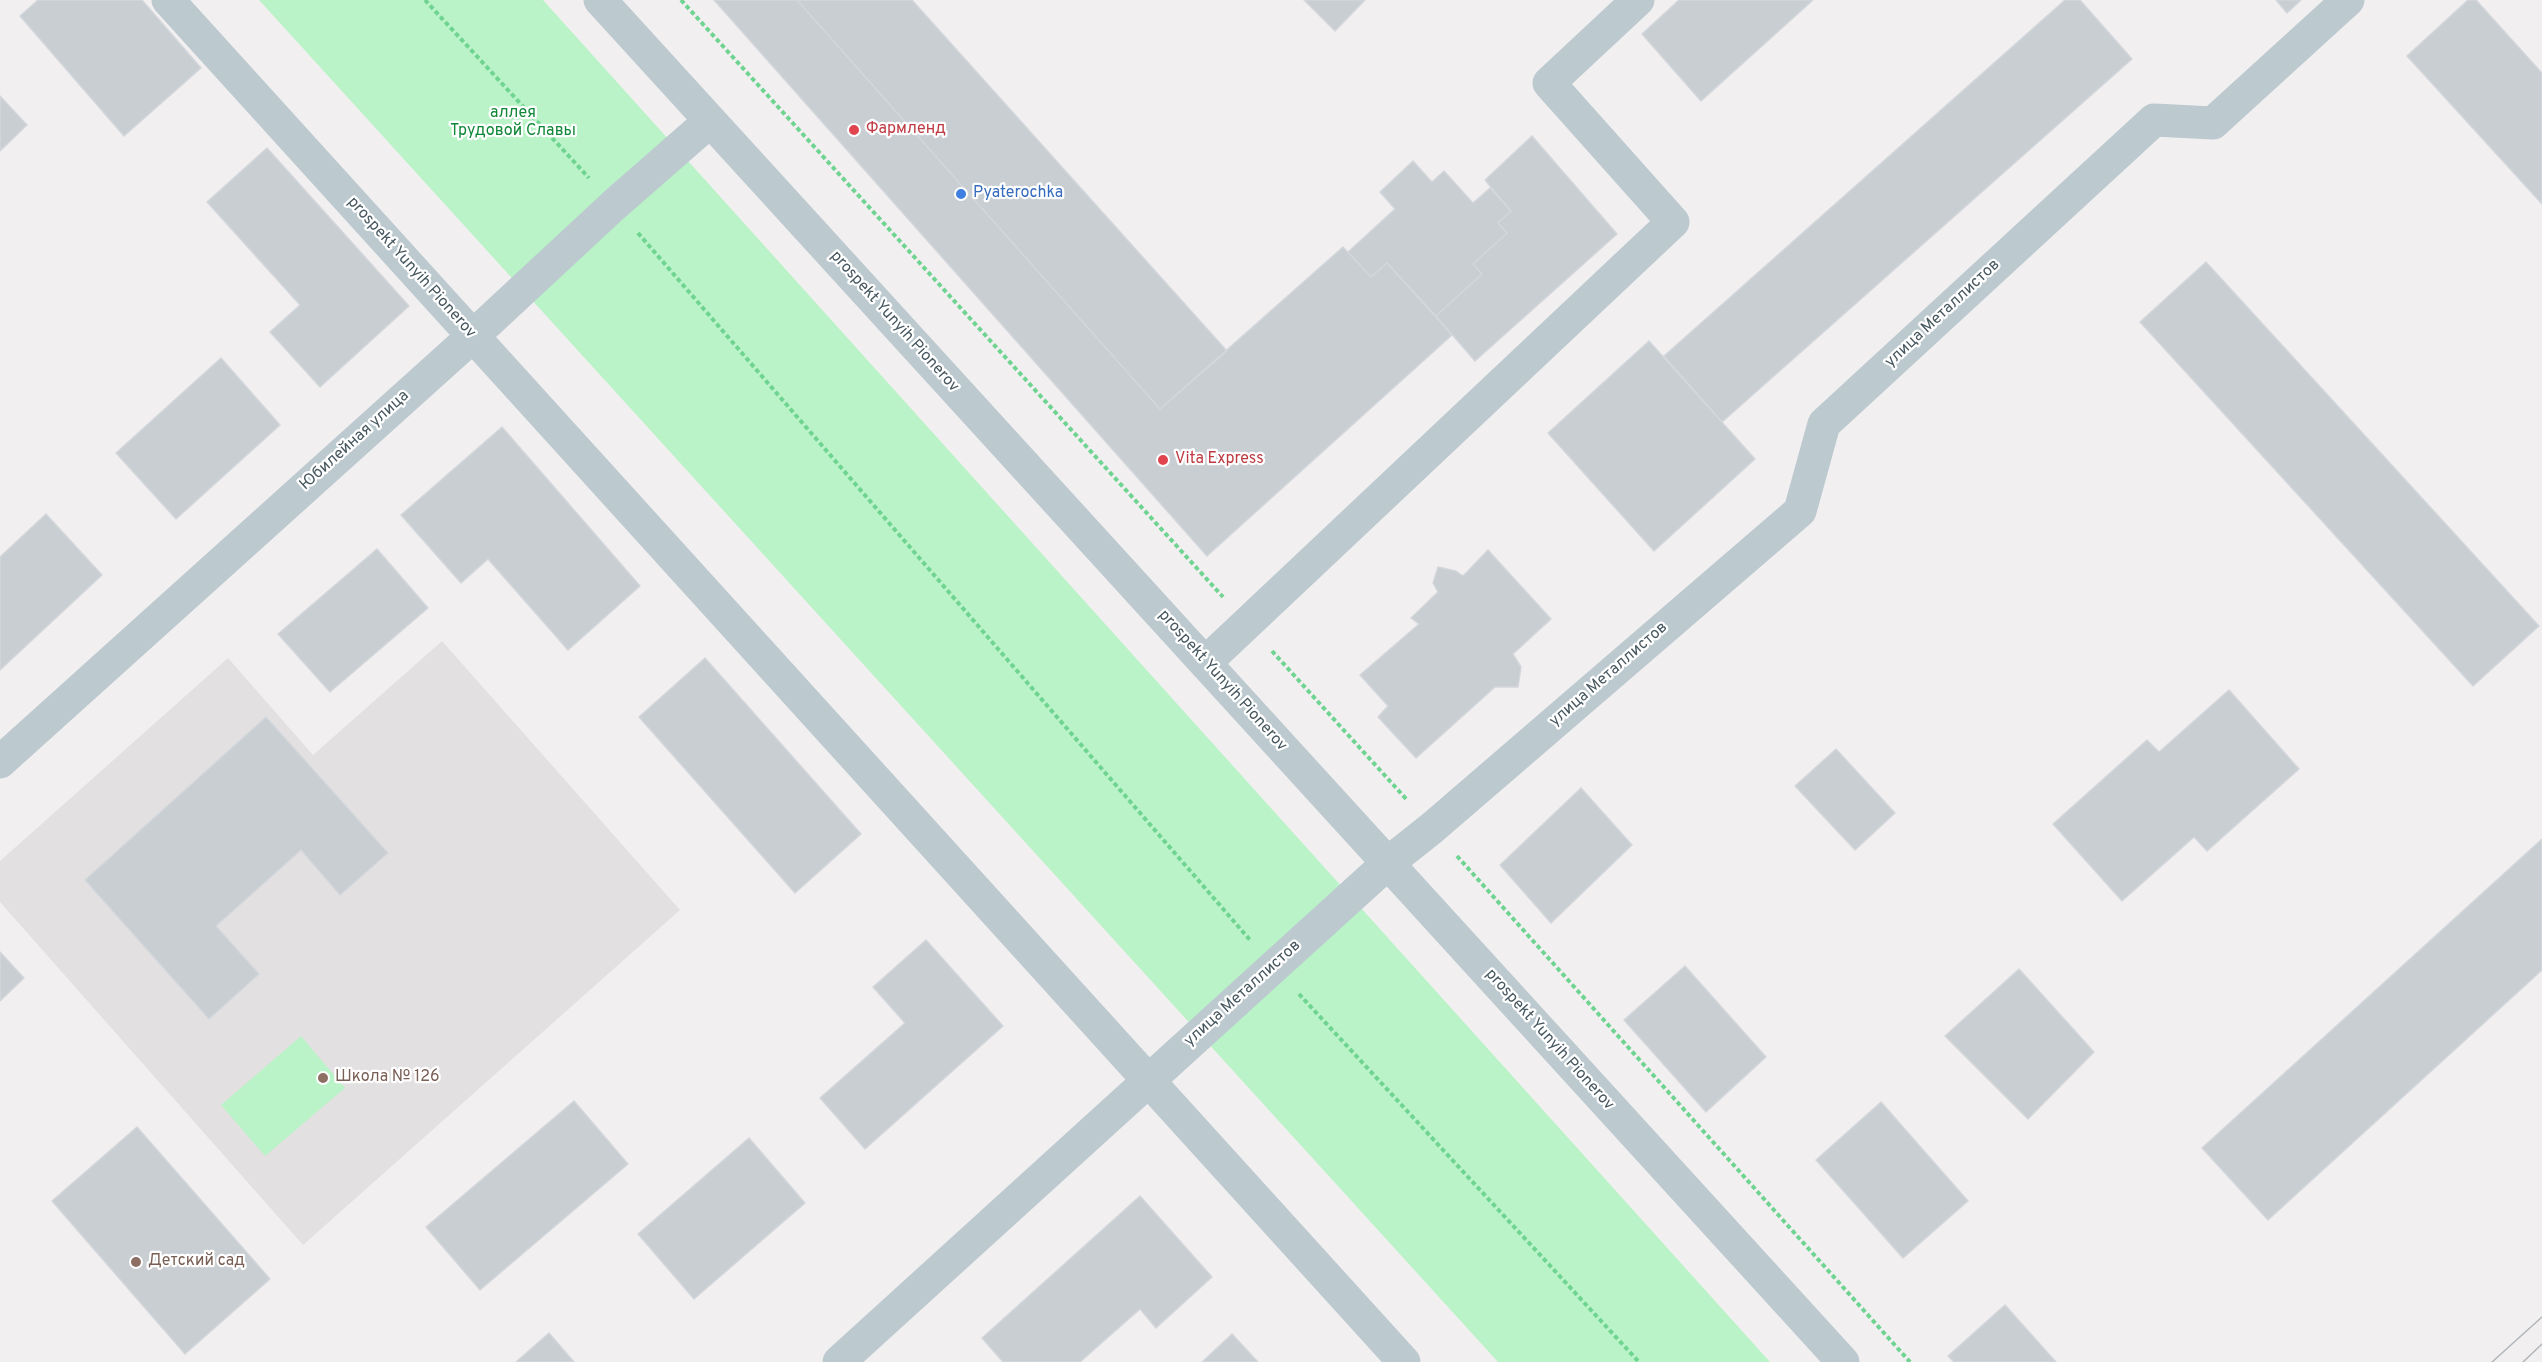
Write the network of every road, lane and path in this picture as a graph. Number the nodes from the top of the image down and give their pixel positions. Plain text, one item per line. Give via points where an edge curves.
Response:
1 (168, 0) edge
2 (425, 0) edge
3 (600, 0) edge
4 (681, 0) edge
5 (1638, 0) edge
6 (2348, 0) edge
7 (710, 121) junction
8 (614, 205) junction
9 (472, 336) junction
10 (1247, 624) junction
11 (1205, 663) junction
12 (0, 762) edge
13 (1432, 828) junction
14 (1388, 863) junction
15 (1273, 967) junction
16 (1149, 1080) junction
17 (839, 1362) edge
18 (1404, 1362) edge
19 (1639, 1362) edge
20 (1843, 1362) edge
21 (1910, 1362) edge

1 - 9 street, prospekt Yunyih Pionerov
2 - 8 path
3 - 7 street, prospekt Yunyih Pionerov
4 - 10 path
5 - 10 street via 1549,83 1673,222
6 - 13 street, улица Металлистов via 2213,123 2154,120 1824,424 1800,511
7 - 8 street, Юбилейная улица
7 - 11 street, prospekt Yunyih Pionerov
8 - 9 street, Юбилейная улица
8 - 15 path
9 - 12 street, Юбилейная улица
9 - 16 street, prospekt Yunyih Pionerov
10 - 11 street
10 - 13 path
11 - 14 street, prospekt Yunyih Pionerov
13 - 14 street, улица Металлистов
13 - 21 path
14 - 15 street, улица Металлистов
14 - 20 street, prospekt Yunyih Pionerov
15 - 16 street, улица Металлистов
15 - 19 path
16 - 17 street, улица Металлистов
16 - 18 street, prospekt Yunyih Pionerov

